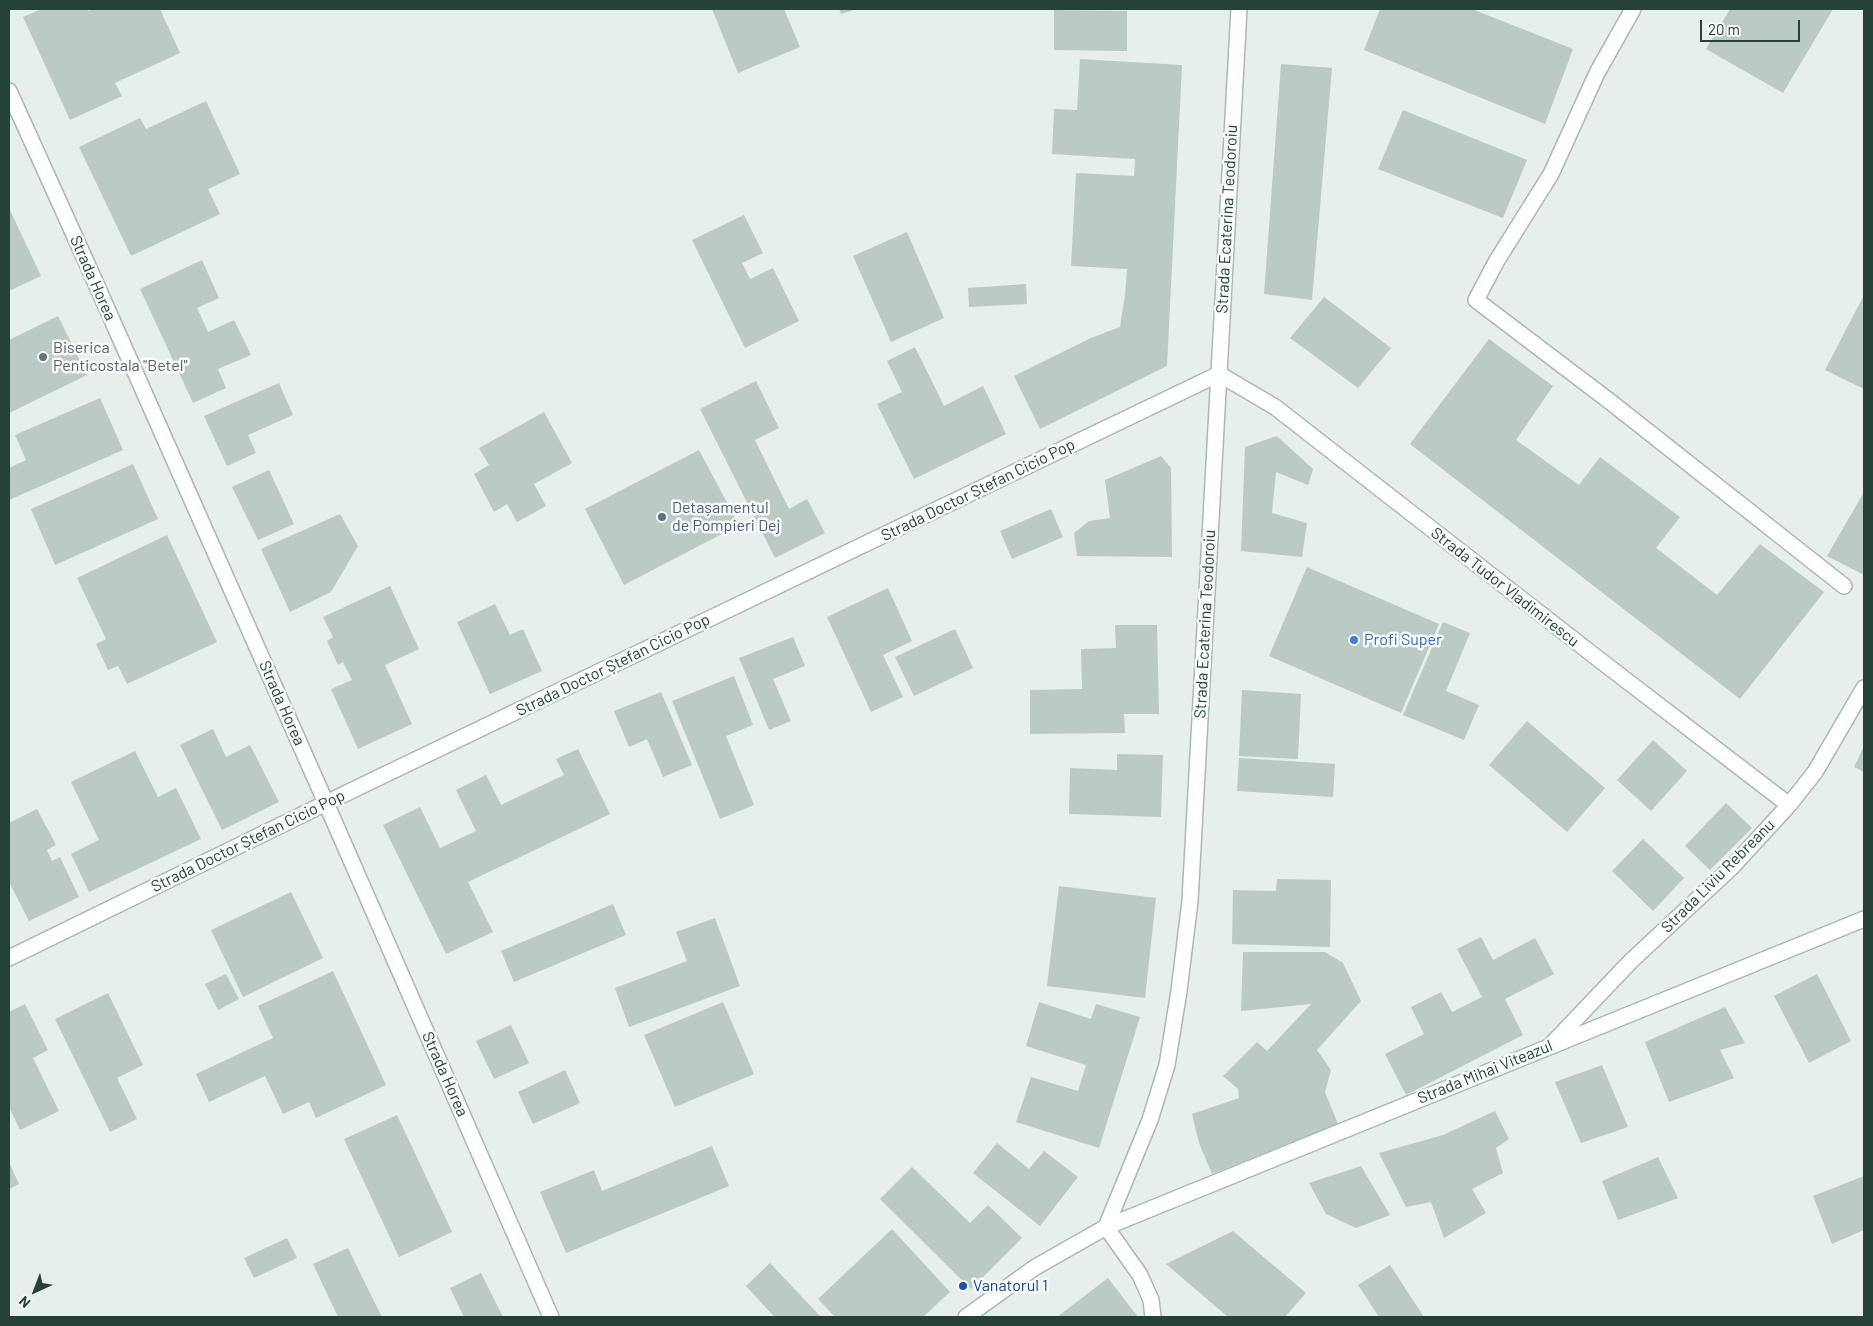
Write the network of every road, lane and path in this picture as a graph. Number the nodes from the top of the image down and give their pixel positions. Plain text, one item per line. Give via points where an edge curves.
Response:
1 (1239, 9) edge
2 (1633, 9) edge
3 (9, 91) edge
4 (1219, 374) junction
5 (1844, 586) dead end
6 (1864, 688) edge
7 (326, 803) junction
8 (1788, 805) junction
9 (1864, 918) edge
10 (9, 958) edge
11 (1550, 1046) junction
12 (1106, 1227) junction
13 (551, 1317) edge
14 (966, 1317) edge
15 (1153, 1317) edge

1 - 4 street, Strada Ecaterina Teodoroiu
2 - 5 street via 1598,73 1550,174 1476,300
3 - 7 street, Strada Horea
4 - 7 street, Strada Doctor Ștefan Cicio Pop
4 - 8 street, Strada Tudor Vladimirescu via 1275,407
4 - 12 street, Strada Ecaterina Teodoroiu via 1190,900 1179,991 1166,1065 1150,1120
6 - 8 street, Strada Liviu Rebreanu via 1814,772
7 - 10 street, Strada Doctor Ștefan Cicio Pop
7 - 13 street, Strada Horea
8 - 11 street, Strada Liviu Rebreanu via 1732,868 1631,961
9 - 11 street, Strada Mihai Viteazul
11 - 12 street, Strada Mihai Viteazul
12 - 14 street, Strada Mihai Viteazul via 1042,1263
12 - 15 street via 1140,1275 1151,1300

